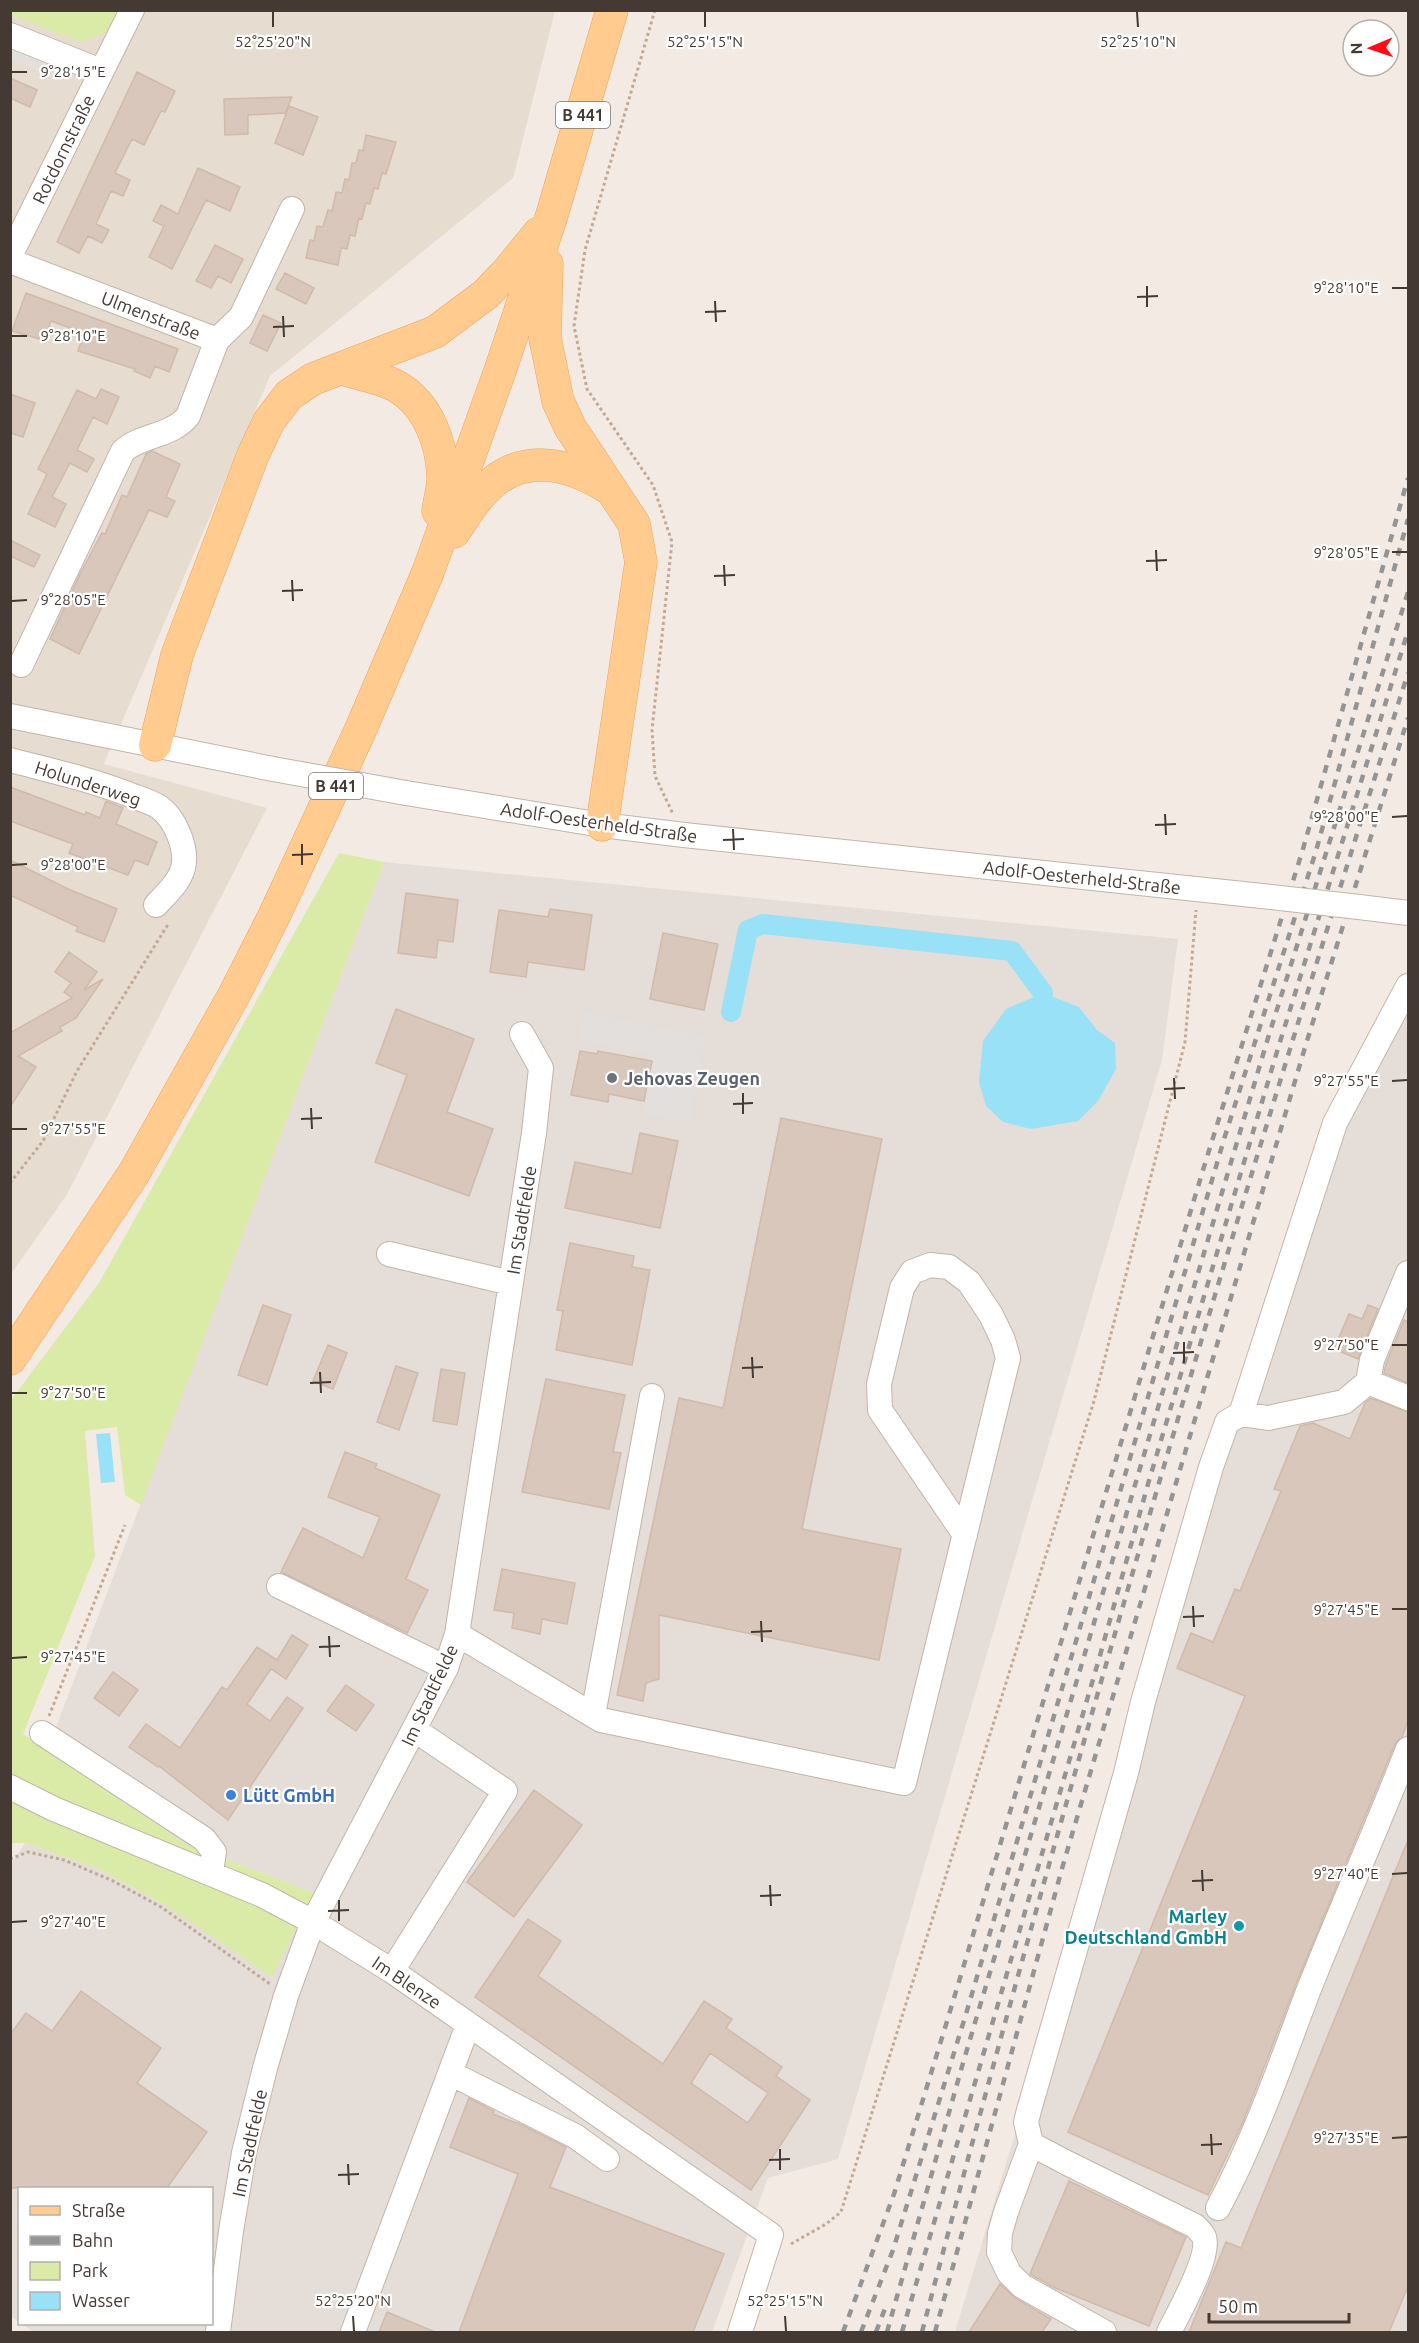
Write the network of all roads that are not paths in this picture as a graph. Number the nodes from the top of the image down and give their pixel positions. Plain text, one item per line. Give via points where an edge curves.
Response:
1 (132, 10) edge
2 (612, 10) edge
3 (10, 35) edge
4 (101, 71) junction
5 (292, 209) dead end
6 (551, 218) junction
7 (10, 256) edge
8 (10, 261) edge
9 (217, 340) junction
10 (342, 369) junction
11 (614, 491) junction
12 (428, 572) junction
13 (21, 665) dead end
14 (10, 716) edge
15 (155, 746) junction
16 (10, 760) edge
17 (602, 825) junction
18 (156, 905) road end
19 (1408, 913) edge
20 (1408, 987) edge
21 (522, 1034) dead end
22 (389, 1254) dead end
23 (1408, 1273) edge
24 (511, 1283) junction
25 (10, 1359) edge
26 (1368, 1382) junction
27 (652, 1396) dead end
28 (1408, 1398) edge
29 (1241, 1414) junction
30 (964, 1535) junction
31 (279, 1586) dead end
32 (457, 1634) junction
33 (446, 1668) junction
34 (593, 1715) junction
35 (415, 1730) junction
36 (42, 1733) road end
37 (1408, 1749) edge
38 (10, 1786) edge
39 (211, 1872) junction
40 (313, 1922) junction
41 (392, 1971) junction
42 (468, 2025) junction
43 (450, 2073) junction
44 (1031, 2144) junction
45 (607, 2159) dead end
46 (1204, 2237) junction
47 (219, 2332) edge
48 (352, 2332) edge
49 (740, 2332) edge
50 (1104, 2332) edge
51 (1169, 2332) edge

1 - 4 street, Rotdornstraße
2 - 6 main road, B 441
3 - 4 street
4 - 7 street, Rotdornstraße
5 - 9 street, Ulmenstraße via 241,317
6 - 10 main road via 486,294 435,332
6 - 11 main road via 545,338 553,381 570,427
6 - 12 main road, B 441
8 - 9 street, Ulmenstraße
9 - 13 street via 188,417 181,425 132,443 123,451
10 - 12 main road via 396,386 430,422 443,480
10 - 15 main road via 313,379 289,395 269,421 177,656
11 - 12 main road via 570,468 543,464 521,468 502,477 479,496
11 - 17 main road via 634,524 641,562
12 - 25 main road, B 441 via 327,805 234,995 134,1173
14 - 15 street, Adolf-Oesterheld-Straße
15 - 17 street, Adolf-Oesterheld-Straße, bridge
16 - 18 street, Holunderweg via 108,786 158,806 175,826 183,849 183,867 175,884
17 - 19 street, Adolf-Oesterheld-Straße, bridge
20 - 29 street via 1335,1123
21 - 24 street, Im Stadtfelde via 541,1068
22 - 24 street
23 - 26 street via 1372,1360
24 - 32 street, Im Stadtfelde
26 - 28 street
26 - 29 street via 1344,1402 1268,1418
27 - 34 street
29 - 44 street via 1227,1422 1223,1433 1143,1702 1029,2110 1026,2122
30 - 30 street via 1008,1358 991,1315 969,1282 949,1267 930,1265 912,1272 902,1288 879,1384 880,1410
30 - 34 street via 904,1783 601,1720
31 - 33 street
32 - 33 street, Im Stadtfelde
32 - 34 street
33 - 35 street, Im Stadtfelde
35 - 40 street, Im Stadtfelde
35 - 41 street via 505,1791
36 - 39 street via 204,1839 214,1852
37 - 46 street via 1280,2068
38 - 39 street, Im Blenze via 54,1809
39 - 40 street, Im Blenze
40 - 41 street, Im Blenze
40 - 47 street, Im Stadtfelde via 286,1996 244,2153
41 - 42 street, Im Blenze
42 - 43 street
42 - 49 street, Im Blenze via 771,2235
43 - 45 street via 575,2136
43 - 48 street
44 - 46 street via 1195,2226
44 - 50 street via 1006,2212 999,2252 1009,2273 1022,2286
46 - 51 street via 1197,2275

